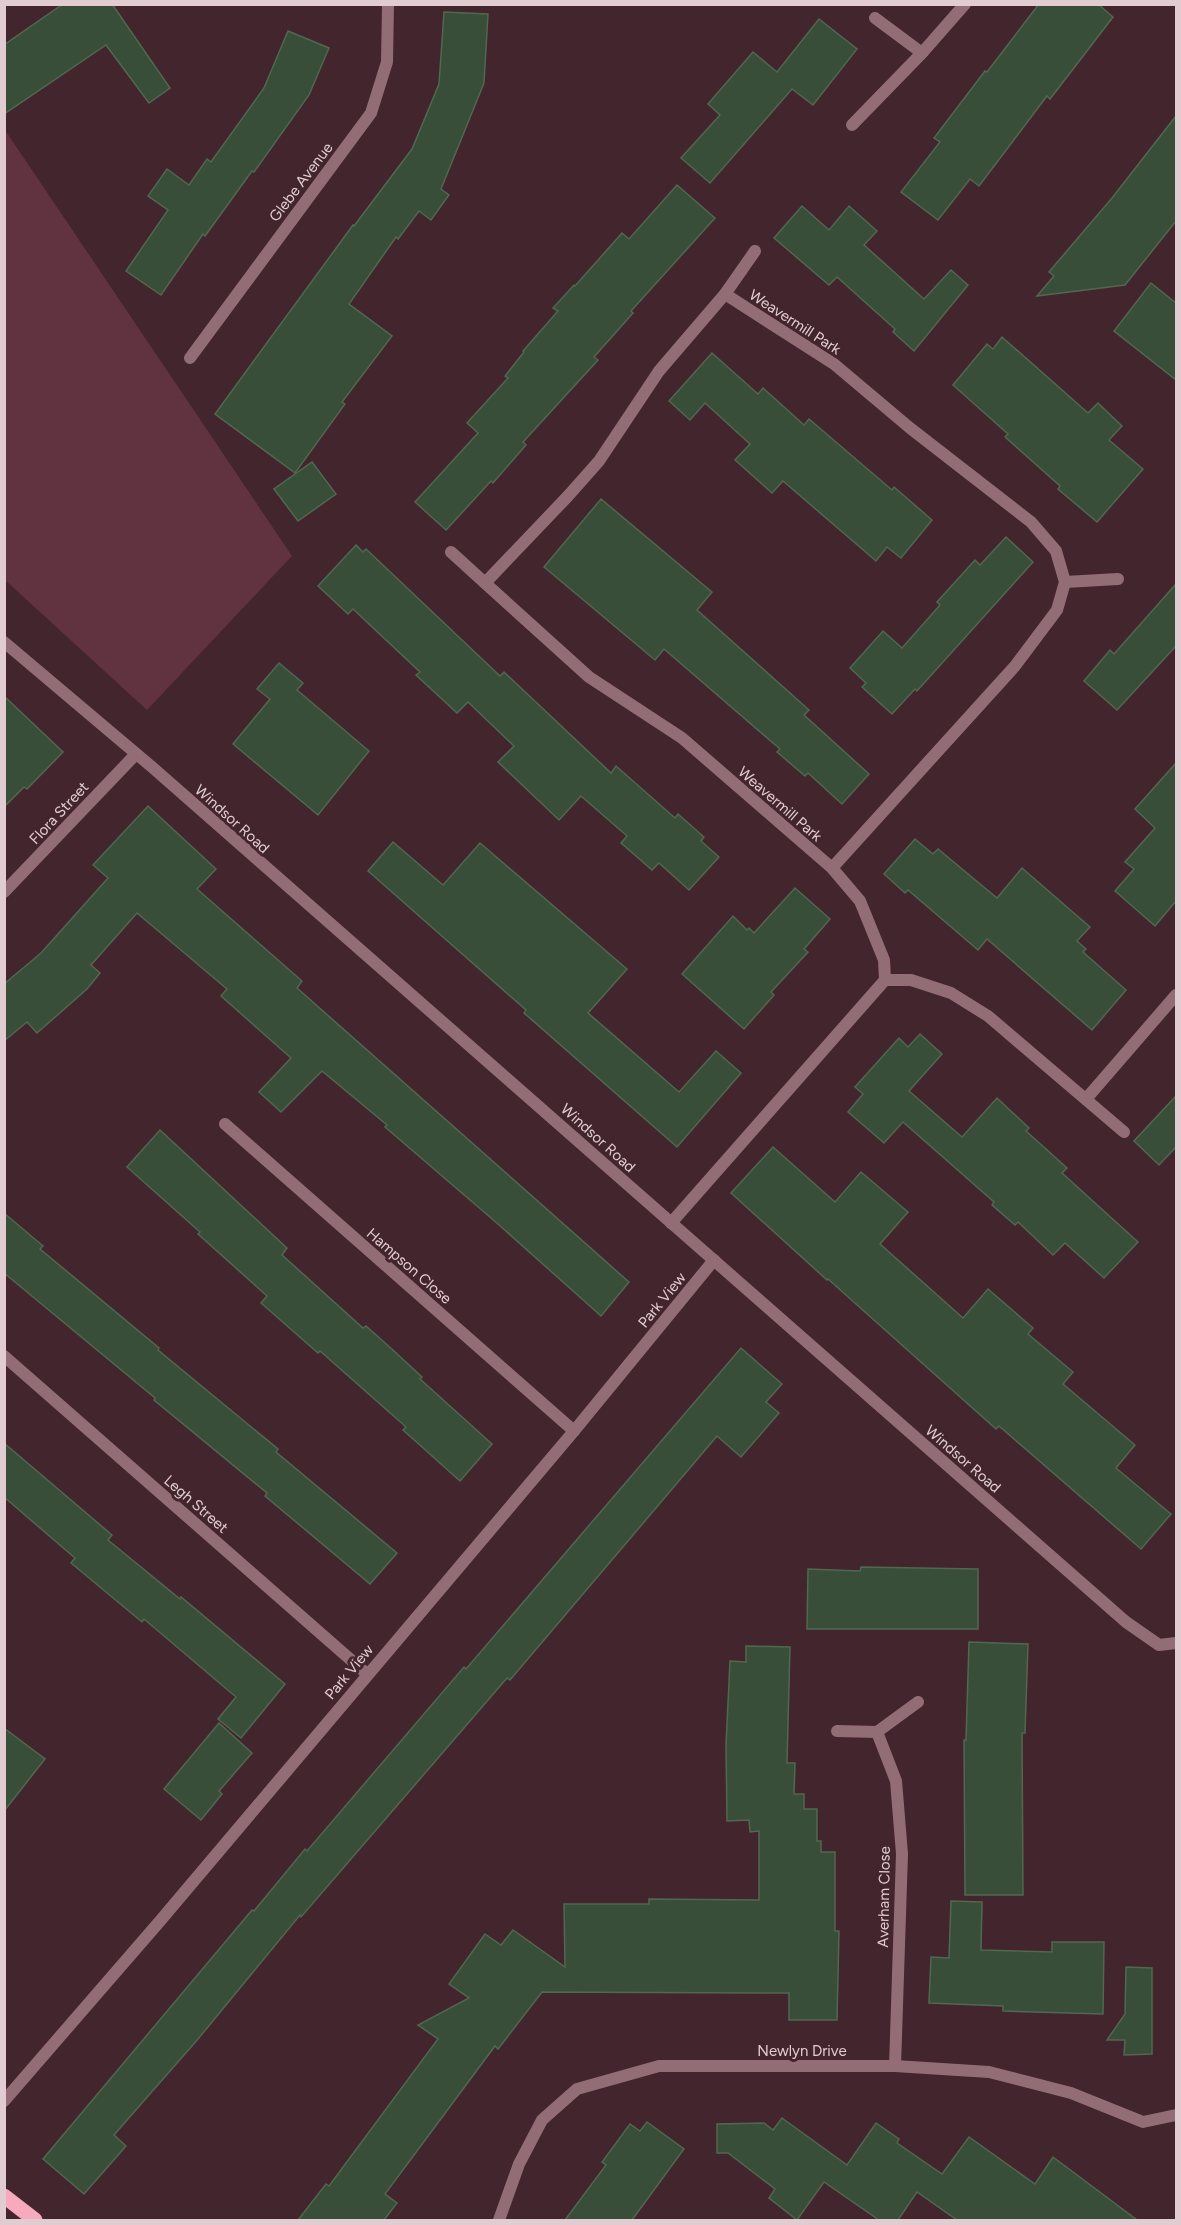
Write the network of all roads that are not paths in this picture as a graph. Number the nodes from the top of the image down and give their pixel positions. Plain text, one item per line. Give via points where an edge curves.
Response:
1 (388, 4) edge
2 (965, 4) edge
3 (875, 18) dead end
4 (922, 52) junction
5 (852, 125) dead end
6 (754, 251) dead end
7 (725, 294) junction
8 (190, 358) dead end
9 (451, 552) dead end
10 (1118, 579) dead end
11 (1065, 582) junction
12 (485, 583) junction
13 (4, 642) edge
14 (136, 754) junction
15 (832, 868) junction
16 (4, 892) edge
17 (885, 980) junction
18 (1176, 995) edge
19 (1086, 1099) junction
20 (225, 1124) dead end
21 (1124, 1132) dead end
22 (671, 1223) junction
23 (714, 1260) junction
24 (4, 1356) edge
25 (574, 1431) junction
26 (1176, 1643) edge
27 (367, 1674) junction
28 (918, 1702) dead end
29 (837, 1731) dead end
30 (877, 1732) junction
31 (895, 2067) junction
32 (4, 2101) edge
33 (1176, 2115) edge
34 (4, 2196) edge
35 (35, 2220) edge
36 (499, 2220) edge

1 - 8 street, Glebe Avenue via 387,62 371,113
2 - 4 street
3 - 4 street
4 - 5 street
6 - 7 street
7 - 11 street, Weavermill Park via 834,364 910,429 1031,522 1056,551
7 - 12 street, Weavermill Park via 659,371 599,461
9 - 12 street, Weavermill Park
10 - 11 street
11 - 15 street via 1057,610 1015,666
12 - 15 street, Weavermill Park via 590,677 682,738
13 - 14 street, Windsor Road
14 - 16 street, Flora Street
14 - 22 street, Windsor Road
15 - 17 street, Weavermill Park via 860,901 884,960
17 - 19 street via 910,980 951,993 988,1017
17 - 22 street
18 - 19 street
19 - 21 street
20 - 25 street, Hampson Close
22 - 23 street, Windsor Road
23 - 25 street, Park View
23 - 26 street, Windsor Road via 1126,1623 1159,1645
24 - 27 street, Legh Street
25 - 27 street, Park View
27 - 32 street, Park View
28 - 30 street
29 - 30 street
30 - 31 street, Averham Close via 896,1781 902,1854
31 - 33 street, Newlyn Drive via 989,2072 1071,2093 1143,2122
31 - 36 street, Newlyn Drive via 659,2066 578,2089 542,2120 519,2164
34 - 35 main road

